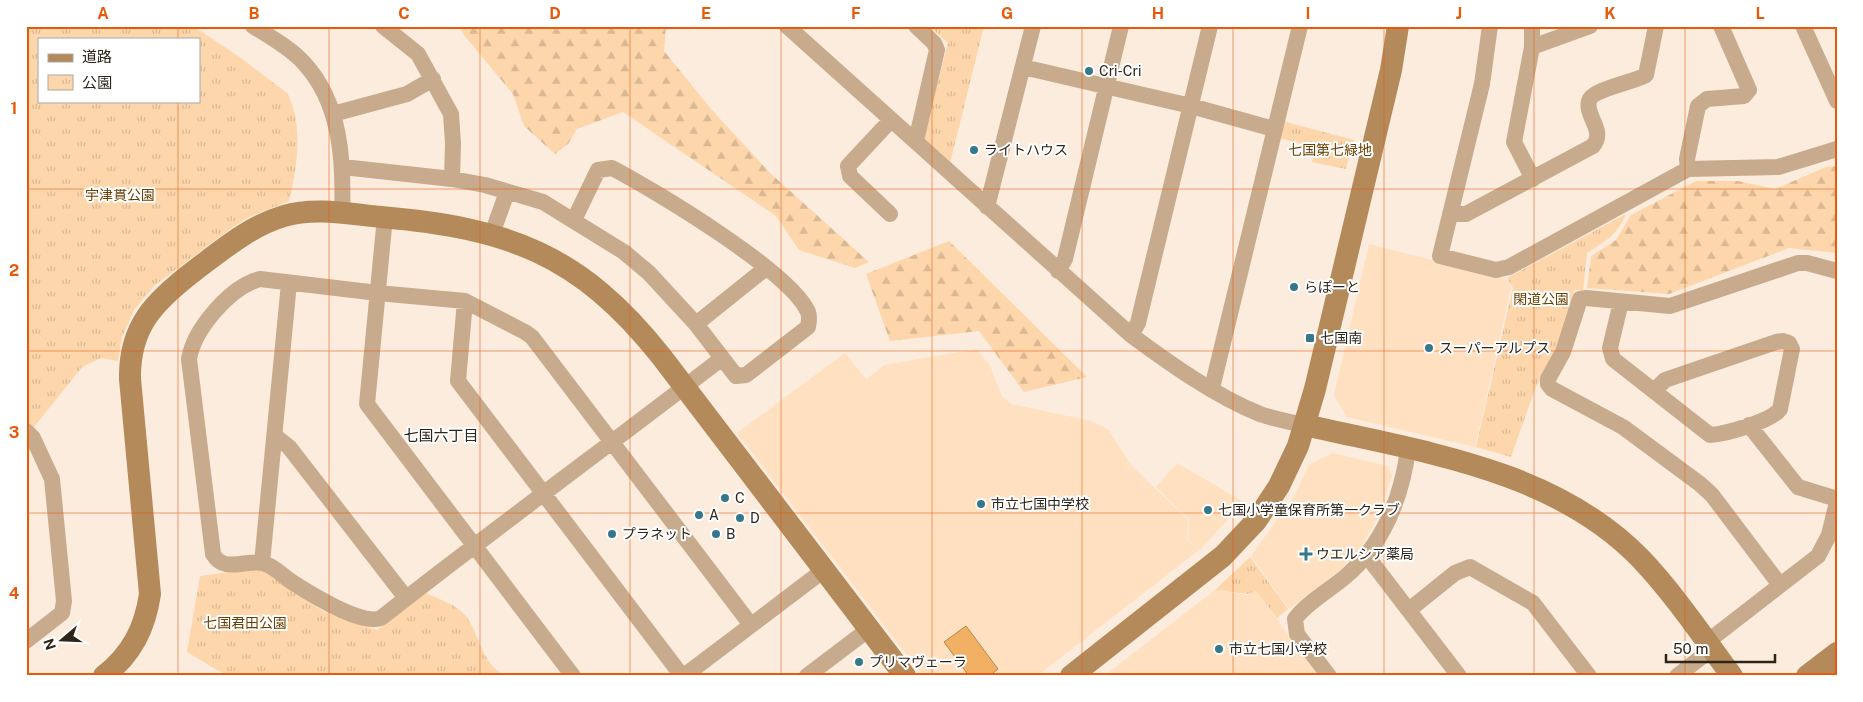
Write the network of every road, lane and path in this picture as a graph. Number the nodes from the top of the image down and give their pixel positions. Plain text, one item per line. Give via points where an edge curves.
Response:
1 (253, 26) edge
2 (383, 26) edge
3 (787, 26) edge
4 (916, 26) edge
5 (1033, 26) edge
6 (1121, 26) edge
7 (1210, 26) edge
8 (1300, 26) edge
9 (1398, 26) edge
10 (1490, 26) edge
11 (1532, 26) edge
12 (1590, 26) edge
13 (1656, 26) edge
14 (1721, 26) edge
15 (1803, 26) edge
16 (1532, 47) junction
17 (1023, 67) junction
18 (433, 79) junction
19 (1106, 87) junction
20 (1837, 100) edge
21 (1191, 106) junction
22 (333, 114) junction
23 (891, 120) junction
24 (1274, 129) junction
25 (916, 142) junction
26 (1837, 149) edge
27 (343, 167) junction
28 (1688, 169) junction
29 (1533, 178) junction
30 (452, 179) junction
31 (508, 192) junction
32 (988, 206) junction
33 (342, 213) junction
34 (890, 214) dead end
35 (1450, 214) junction
36 (385, 217) junction
37 (574, 220) junction
38 (492, 234) junction
39 (766, 268) junction
40 (1058, 271) junction
41 (1837, 271) edge
42 (289, 283) junction
43 (378, 293) junction
44 (465, 301) junction
45 (1621, 302) junction
46 (696, 324) junction
47 (1131, 335) junction
48 (721, 358) junction
49 (685, 387) junction
50 (1212, 388) junction
51 (1654, 391) junction
52 (1305, 425) junction
53 (1749, 425) junction
54 (26, 431) edge
55 (275, 436) junction
56 (612, 442) junction
57 (1408, 449) junction
58 (543, 493) junction
59 (1837, 501) edge
60 (475, 546) junction
61 (1367, 556) junction
62 (262, 563) junction
63 (824, 570) junction
64 (1780, 585) junction
65 (406, 598) junction
66 (1409, 610) junction
67 (751, 625) junction
68 (869, 629) junction
69 (26, 641) edge
70 (1709, 645) junction
71 (1837, 653) edge
72 (104, 676) edge
73 (573, 676) edge
74 (683, 676) edge
75 (808, 676) edge
76 (905, 676) edge
77 (1071, 676) edge
78 (1329, 676) edge
79 (1459, 676) edge
80 (1589, 676) edge
81 (1677, 676) edge
82 (1732, 676) edge
83 (1807, 676) edge

1 - 22 street via 285,47 308,68 324,90
2 - 18 street via 418,54
3 - 23 street
4 - 25 street via 937,50
5 - 17 street
6 - 19 street
7 - 21 street
8 - 24 street
9 - 52 street via 1383,106
10 - 35 street via 1482,84
11 - 16 street
12 - 16 street
13 - 29 street via 1646,75 1595,93 1589,100 1598,133 1596,142
14 - 28 street via 1749,90 1744,96 1707,99 1698,106 1687,159
15 - 20 street
16 - 29 street via 1514,142
17 - 19 street
17 - 32 street
18 - 22 street via 407,94
18 - 30 street via 451,114
19 - 21 street
19 - 40 street via 1065,259
21 - 24 street
21 - 47 street via 1138,323
22 - 27 street
23 - 25 street
23 - 34 street via 848,170 850,176
24 - 50 street
25 - 32 street
26 - 28 street via 1778,168
27 - 30 street
27 - 33 street
28 - 35 street via 1503,269 1440,256
29 - 35 street via 1466,214
30 - 31 street
31 - 37 street via 543,202
31 - 38 street
32 - 40 street
33 - 36 street
33 - 72 street via 307,212 264,223 167,292 145,318 133,345 130,378 150,594 143,628 135,643 116,667
36 - 38 street via 449,224
36 - 43 street
37 - 39 street via 598,170 612,168 659,193
37 - 46 street via 624,252 649,273
38 - 49 street via 548,257 603,293 639,327
39 - 46 street
39 - 48 street via 792,290 808,311 808,327 746,374 736,376
40 - 47 street
41 - 45 street via 1798,263 1676,305
42 - 43 street
42 - 55 street
42 - 62 street via 260,279 248,282 208,318 189,359 213,554 216,560 228,565
43 - 44 street
43 - 60 street via 367,404
44 - 56 street via 532,337
44 - 58 street via 458,381
45 - 51 street via 1611,356
45 - 64 street via 1580,299 1563,352 1548,377 1548,384 1623,426 1700,484 1712,495
46 - 48 street
47 - 50 street
48 - 49 street
49 - 56 street
49 - 63 street
50 - 52 street via 1261,414
51 - 53 street via 1710,434
51 - 53 street via 1665,380 1783,340 1789,343 1792,356 1780,409 1772,417
52 - 57 street
52 - 77 street via 1279,486 1245,534 1199,577
53 - 59 street via 1798,487
54 - 69 street via 33,438 52,479 64,601 62,613
55 - 62 street
55 - 65 street via 289,447
56 - 58 street
56 - 67 street
57 - 61 street via 1394,508
57 - 70 street via 1509,476 1577,508 1614,534 1640,559
58 - 60 street
58 - 74 street
59 - 64 street via 1829,535 1818,556
60 - 65 street
60 - 73 street
61 - 66 street
61 - 78 street via 1295,619 1297,634
62 - 65 street via 330,605 368,620 380,618
63 - 67 street
63 - 68 street
64 - 70 street
66 - 79 street
66 - 80 street via 1455,573 1470,567 1533,603
67 - 74 street
68 - 75 street
68 - 76 street
70 - 81 street
70 - 82 street
71 - 83 street

